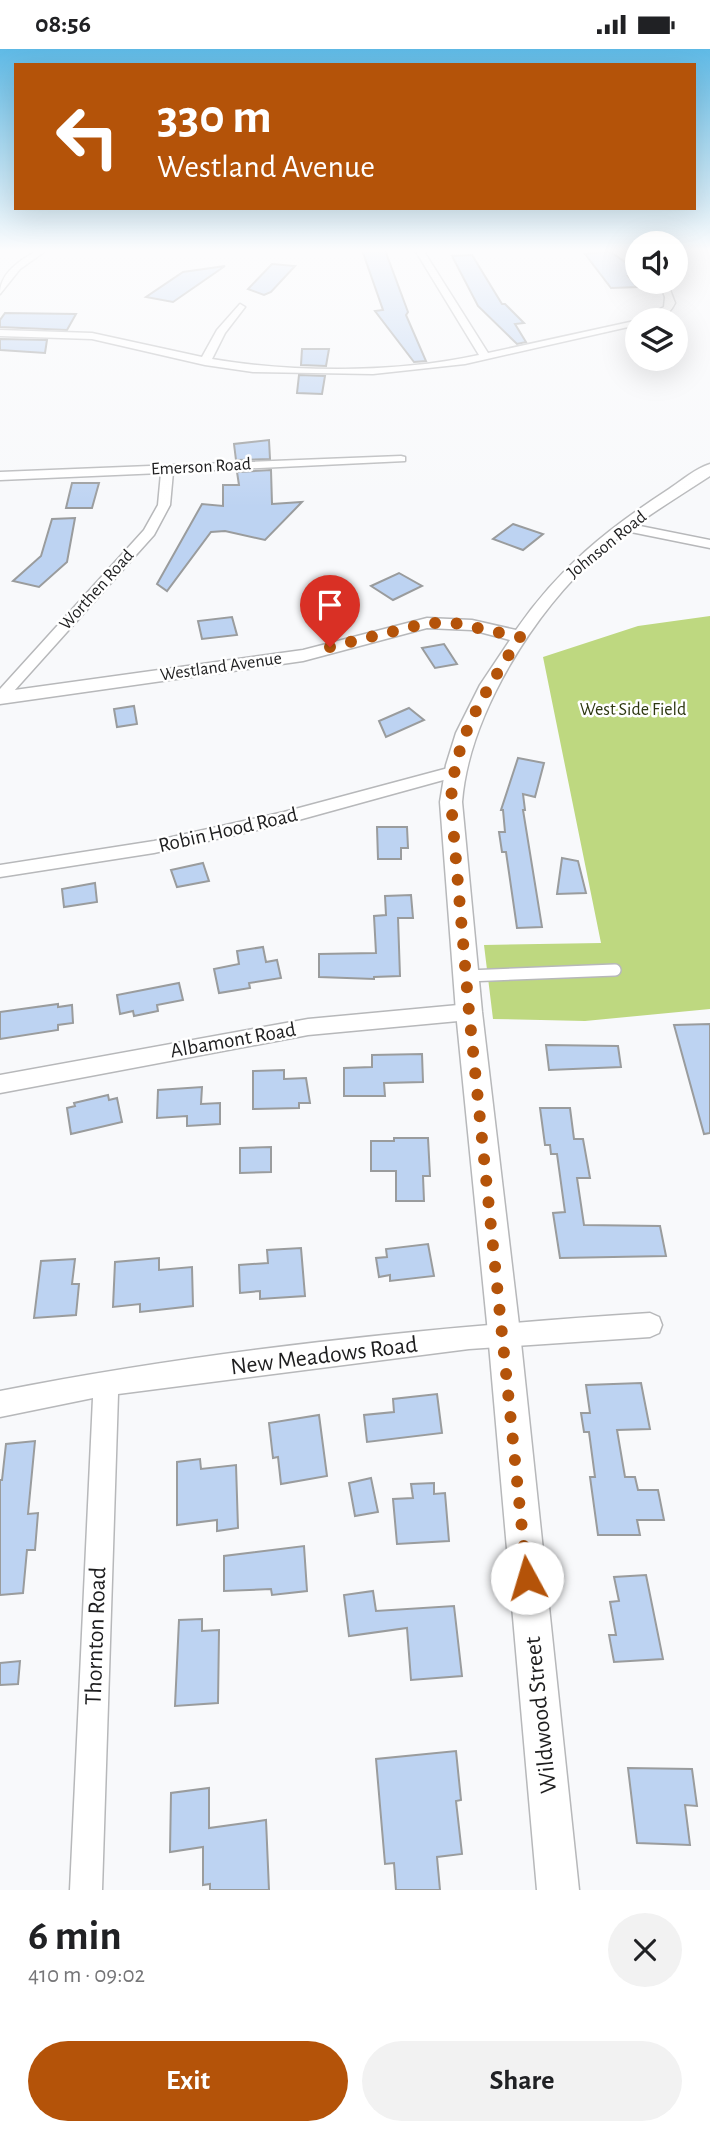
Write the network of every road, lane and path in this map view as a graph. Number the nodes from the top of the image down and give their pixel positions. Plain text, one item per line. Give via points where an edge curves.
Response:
1 (85, 336) edge
2 (218, 336) edge
3 (470, 336) edge
4 (575, 336) edge
5 (486, 356) junction
6 (205, 362) junction
7 (401, 459) dead end
8 (167, 468) junction
9 (710, 469) edge
10 (0, 476) edge
11 (625, 527) junction
12 (710, 544) edge
13 (520, 637) junction
14 (0, 698) edge
15 (452, 772) junction
16 (0, 871) edge
17 (615, 970) dead end
18 (466, 976) junction
19 (469, 1012) junction
20 (0, 1084) edge
21 (650, 1325) dead end
22 (504, 1333) junction
23 (106, 1383) junction
24 (0, 1404) edge
25 (86, 1890) edge
26 (558, 1890) edge

1 - 6 street
2 - 6 street
3 - 5 street
4 - 5 street
5 - 6 street via 373,371 268,371
7 - 8 street, Emerson Road
8 - 10 street, Emerson Road
8 - 14 street, Worthen Road via 164,505 149,533
9 - 11 street, Johnson Road
11 - 12 street
11 - 13 street, Johnson Road via 566,577
13 - 14 street, Westland Avenue via 454,623 427,623 303,655
13 - 15 street, Wildwood Street via 466,727
15 - 16 street, Robin Hood Road via 284,818 154,847
15 - 18 street, Wildwood Street
17 - 18 lane
18 - 19 street, Wildwood Street
19 - 20 street, Albamont Road via 308,1027
19 - 22 street, Wildwood Street
21 - 22 street, New Meadows Road
22 - 23 street, New Meadows Road
22 - 26 street, Wildwood Street
23 - 24 street, New Meadows Road
23 - 25 street, Thornton Road

